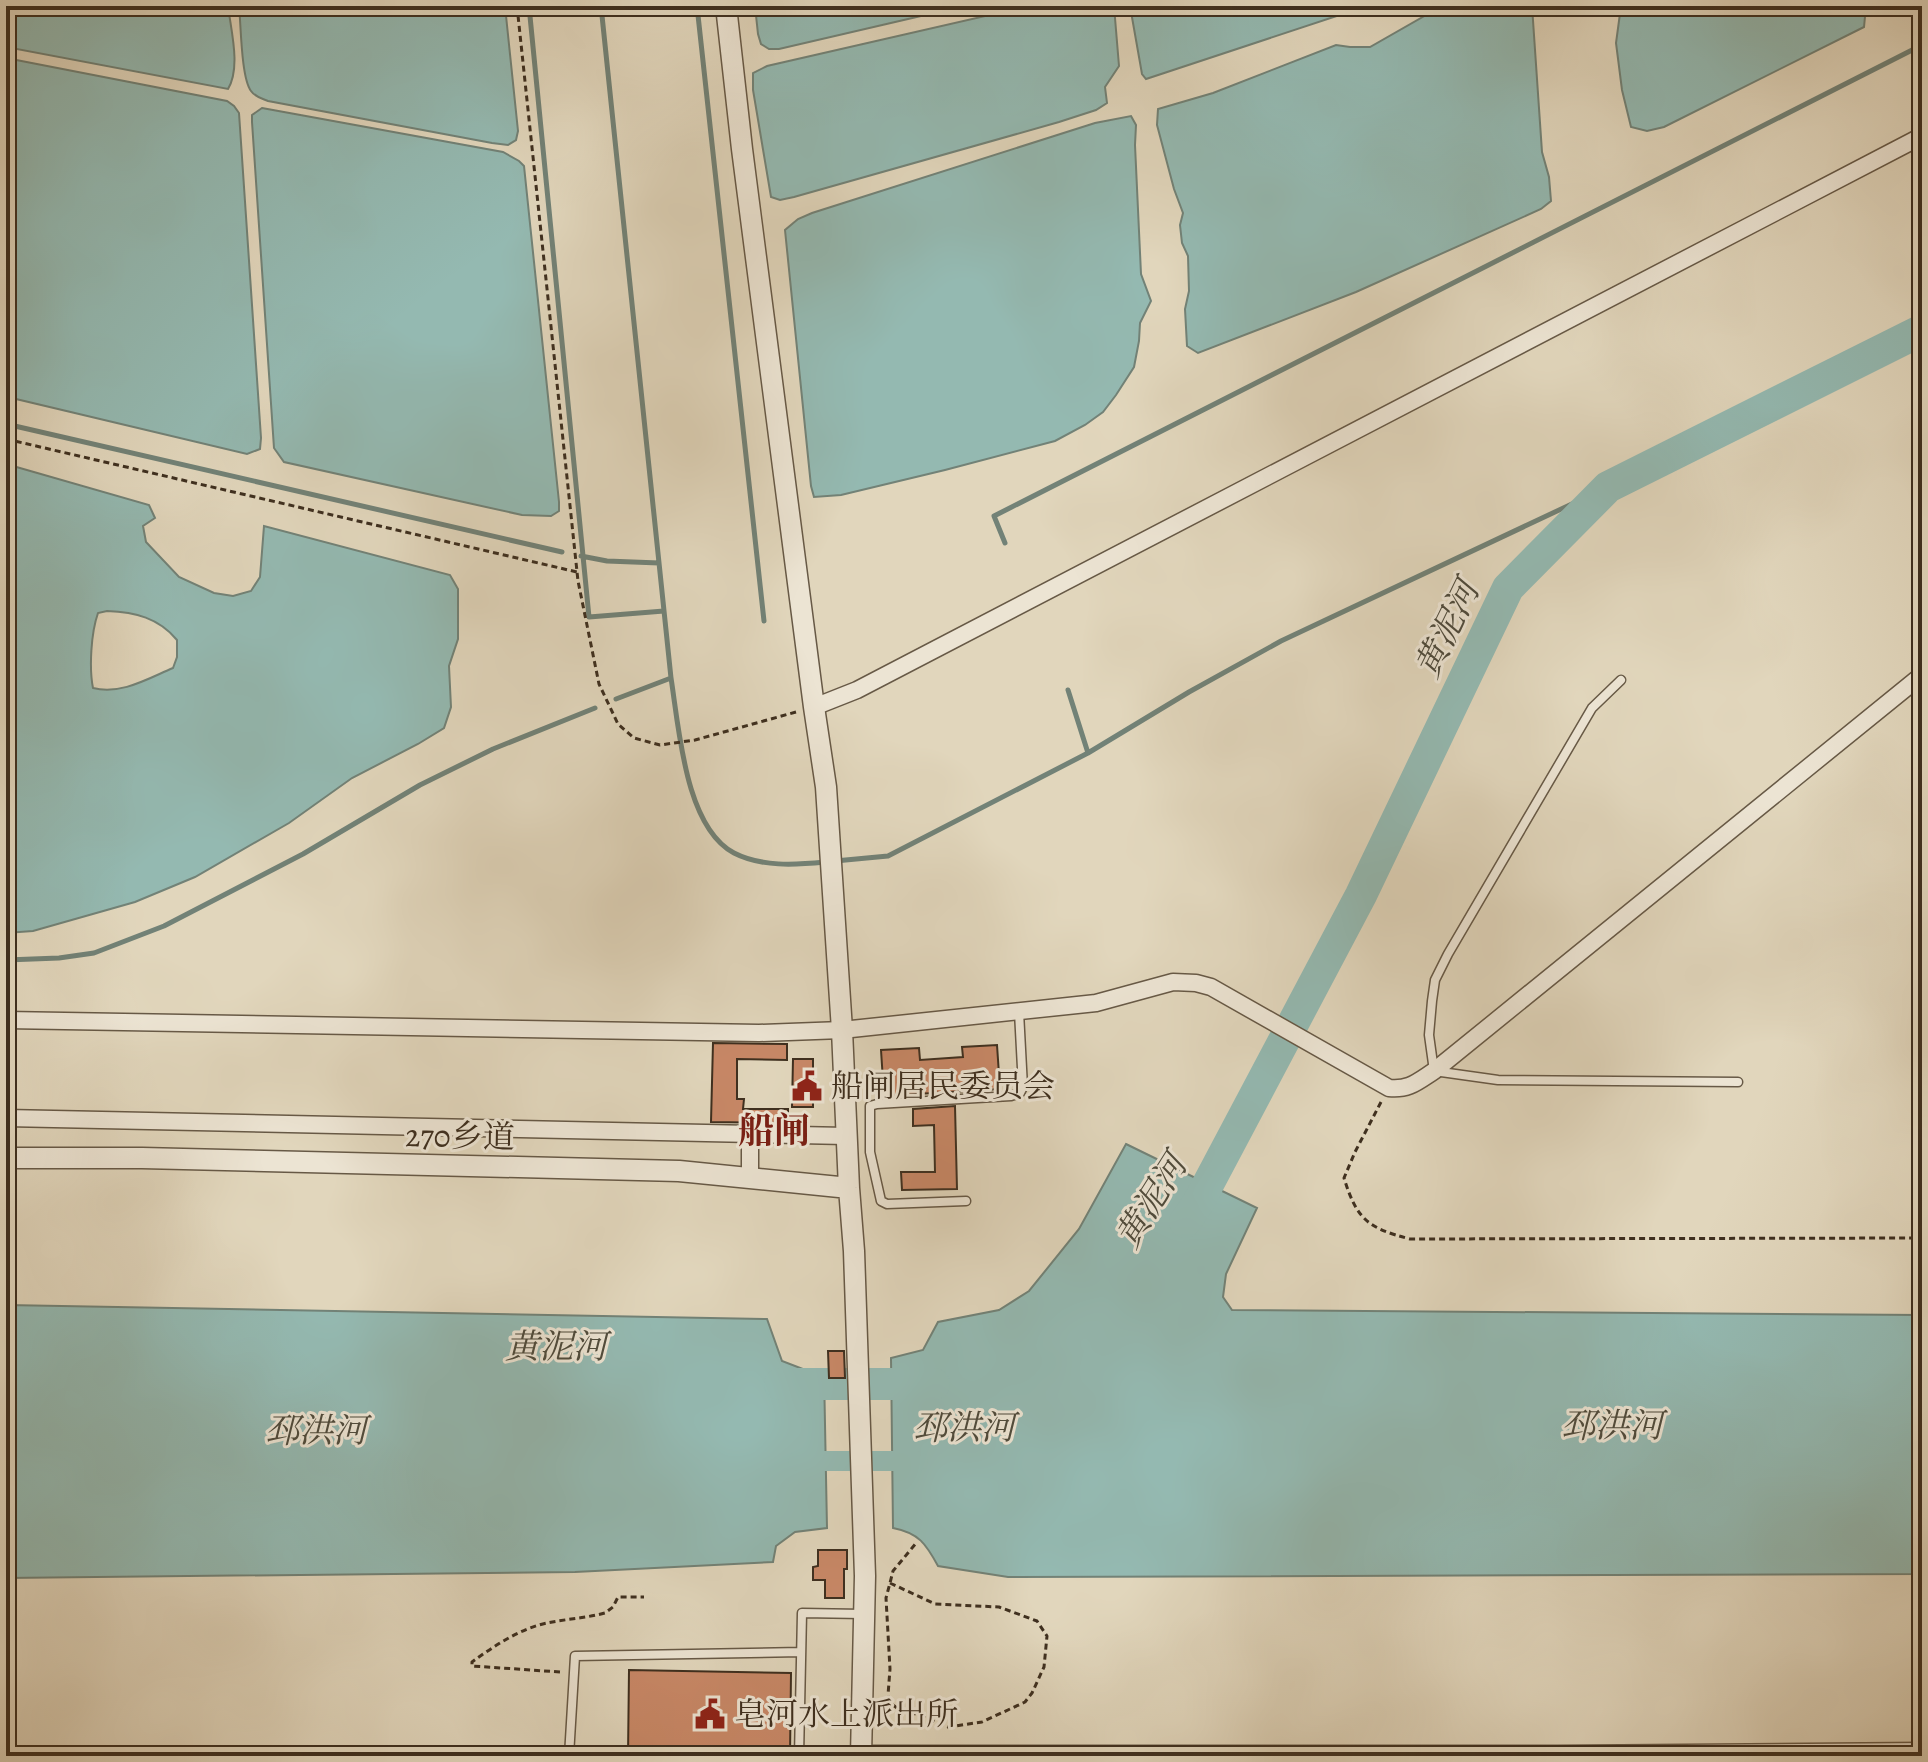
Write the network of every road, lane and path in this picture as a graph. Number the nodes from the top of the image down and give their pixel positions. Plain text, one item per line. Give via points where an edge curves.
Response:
1 (517, 6) edge
2 (726, 6) edge
3 (1922, 136) edge
4 (6, 439) edge
5 (577, 572) junction
6 (1922, 675) edge
7 (1621, 680) dead end
8 (814, 707) junction
9 (1019, 1011) junction
10 (6, 1020) edge
11 (842, 1030) junction
12 (1434, 1071) junction
13 (1738, 1082) dead end
14 (1389, 1088) junction
15 (6, 1118) edge
16 (750, 1134) junction
17 (846, 1136) junction
18 (6, 1158) edge
19 (750, 1179) junction
20 (849, 1188) junction
21 (966, 1201) dead end
22 (1922, 1238) edge
23 (917, 1542) dead end
24 (890, 1583) junction
25 (644, 1597) dead end
26 (864, 1614) junction
27 (801, 1652) junction
28 (573, 1673) junction
29 (1922, 1753) edge
30 (569, 1756) edge
31 (799, 1756) edge
32 (861, 1756) edge
33 (1010, 1756) edge
34 (1083, 1756) edge

1 - 5 path
2 - 8 street
3 - 8 street via 857,690
4 - 5 path
5 - 8 path via 599,684 618,724 634,738 669,744
6 - 12 street
7 - 12 lane via 1592,708 1435,980 1429,1035
8 - 11 street via 826,787
9 - 11 street
9 - 14 street via 1096,1003 1173,982 1196,983
9 - 21 lane via 1020,1093 870,1106 870,1152 881,1201
10 - 11 street
11 - 17 street
12 - 13 lane via 1498,1080
12 - 14 street via 1411,1086
14 - 22 path via 1344,1178 1351,1201 1381,1231 1410,1239
15 - 16 street
16 - 17 street
16 - 19 street
17 - 20 street
18 - 19 street, 270乡道 via 679,1171
19 - 20 street, 270乡道
20 - 26 street
23 - 24 path via 893,1571
24 - 24 path via 890,1703 948,1727 982,1722 1025,1702 1044,1667 1047,1636 1037,1621 999,1607 935,1604
25 - 28 path via 618,1597 605,1613 532,1627 472,1662
26 - 27 lane via 802,1613
26 - 32 street
27 - 28 lane via 575,1656
27 - 31 lane
28 - 30 lane
29 - 34 street
32 - 33 street
33 - 34 street

